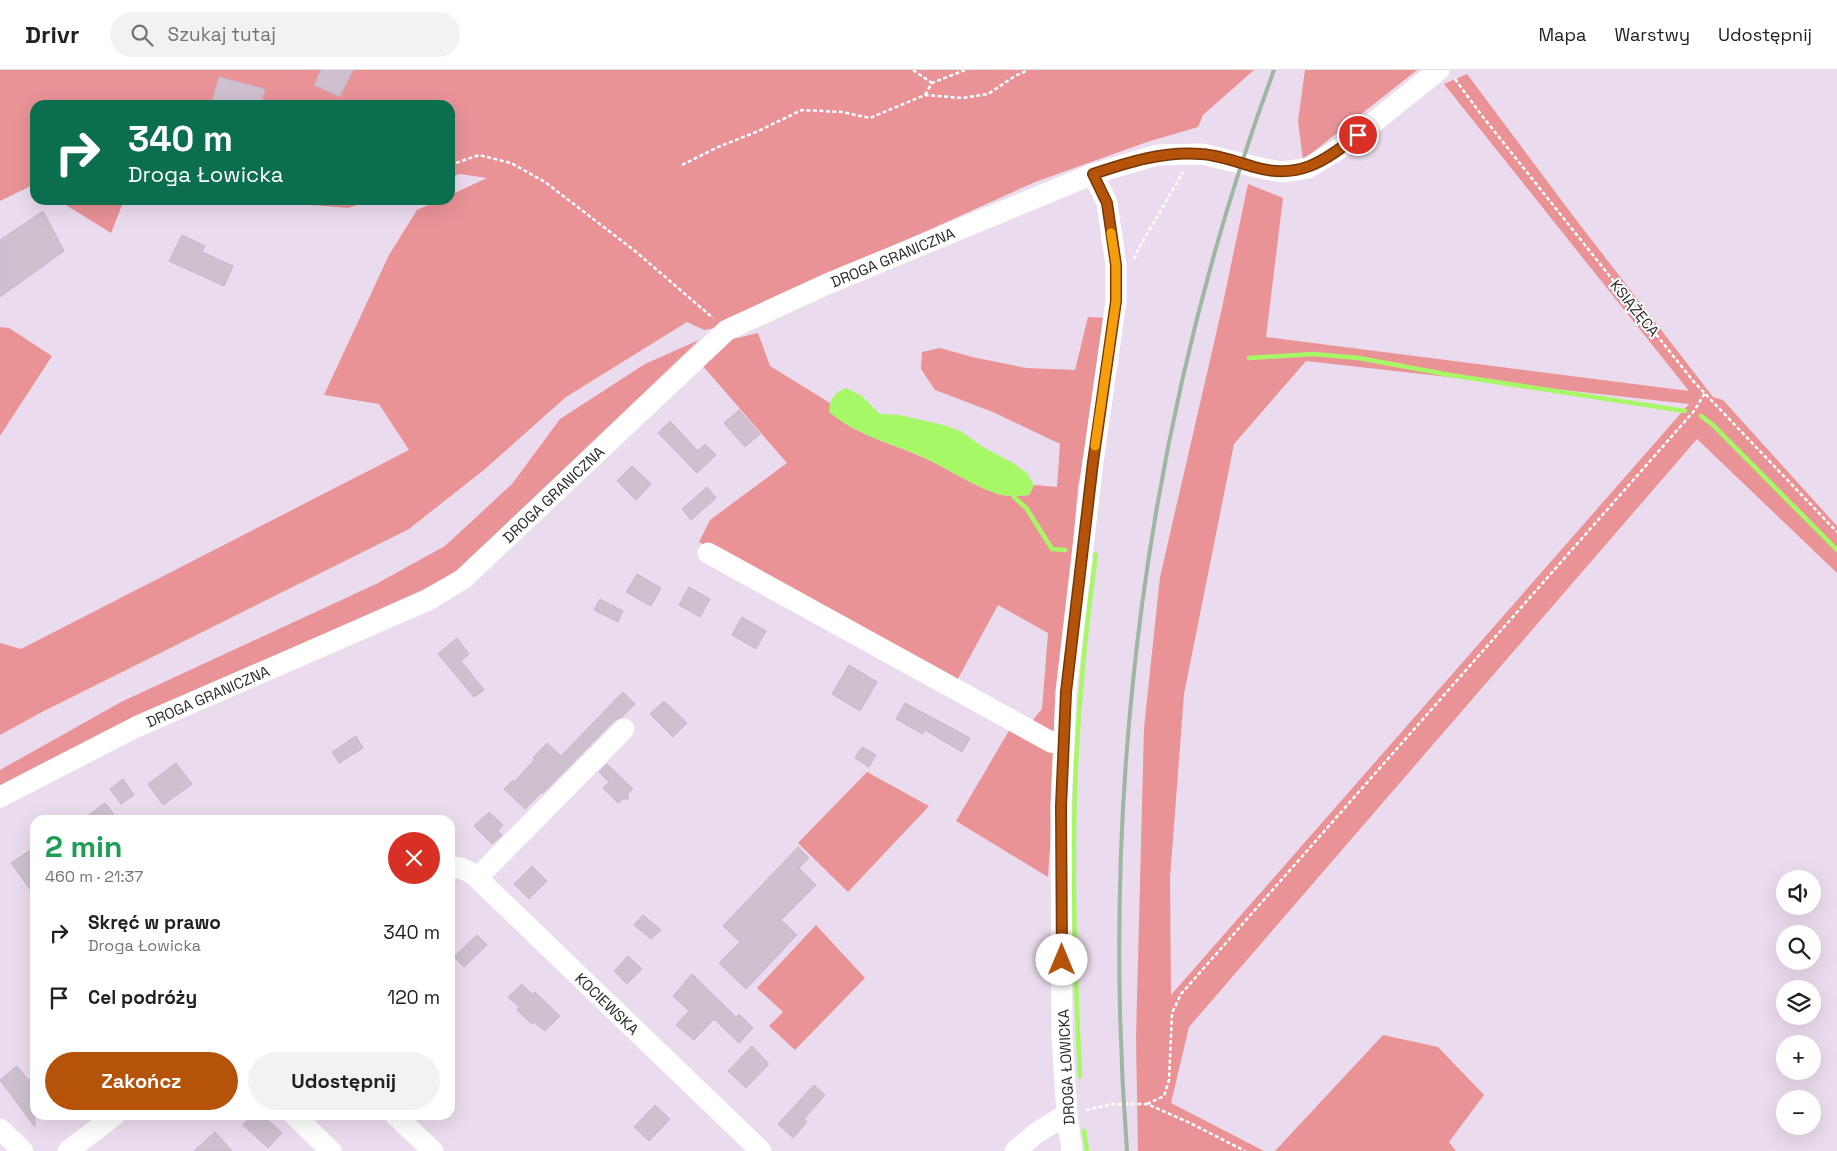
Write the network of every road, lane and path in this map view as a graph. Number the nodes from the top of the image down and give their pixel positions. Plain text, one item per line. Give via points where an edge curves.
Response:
1 (913, 70) edge
2 (965, 70) edge
3 (1028, 70) edge
4 (1446, 74) edge
5 (932, 83) junction
6 (925, 95) junction
7 (1202, 154) junction
8 (455, 163) edge
9 (682, 165) dead end
10 (1093, 174) junction
11 (1132, 265) dead end
12 (727, 330) junction
13 (1705, 393) junction
14 (1837, 532) edge
15 (708, 553) dead end
16 (624, 729) dead end
17 (1064, 744) junction
18 (0, 797) edge
19 (455, 867) edge
20 (477, 878) junction
21 (1146, 1104) junction
22 (1067, 1114) junction
23 (108, 1120) edge
24 (299, 1120) edge
25 (400, 1120) edge
26 (0, 1129) edge
27 (23, 1151) edge
28 (68, 1151) edge
29 (331, 1151) edge
30 (433, 1151) edge
31 (761, 1151) edge
32 (1015, 1151) edge
33 (1072, 1151) edge
34 (1245, 1151) edge

1 - 5 path
2 - 5 path
3 - 6 path via 988,94 962,98
4 - 7 street via 1308,168 1284,172
4 - 13 path, KSIĄŻĘCA
5 - 6 path
6 - 9 path via 870,118 842,112 802,110
7 - 10 street via 1157,155
7 - 11 path via 1180,175
8 - 12 path via 480,155 511,163 545,182 635,251
10 - 12 street, DROGA GRANICZNA via 827,284
10 - 17 street, DROGA ŁOWICKA via 1107,203 1116,265 1116,301 1066,692
12 - 18 street, DROGA GRANICZNA via 463,579 428,600 136,727
13 - 14 path, KSIĄŻĘCA
13 - 21 path via 1694,411 1180,994 1172,1013 1170,1080 1164,1096
15 - 17 street via 1051,742
16 - 20 street
17 - 22 street, DROGA ŁOWICKA via 1061,806 1062,1036
19 - 20 street, KOCIEWSKA
20 - 31 street, KOCIEWSKA
21 - 22 path via 1113,1104
21 - 34 path via 1190,1122
22 - 32 street
22 - 33 street, DROGA ŁOWICKA
23 - 28 street
24 - 29 street
25 - 30 street
26 - 27 street

